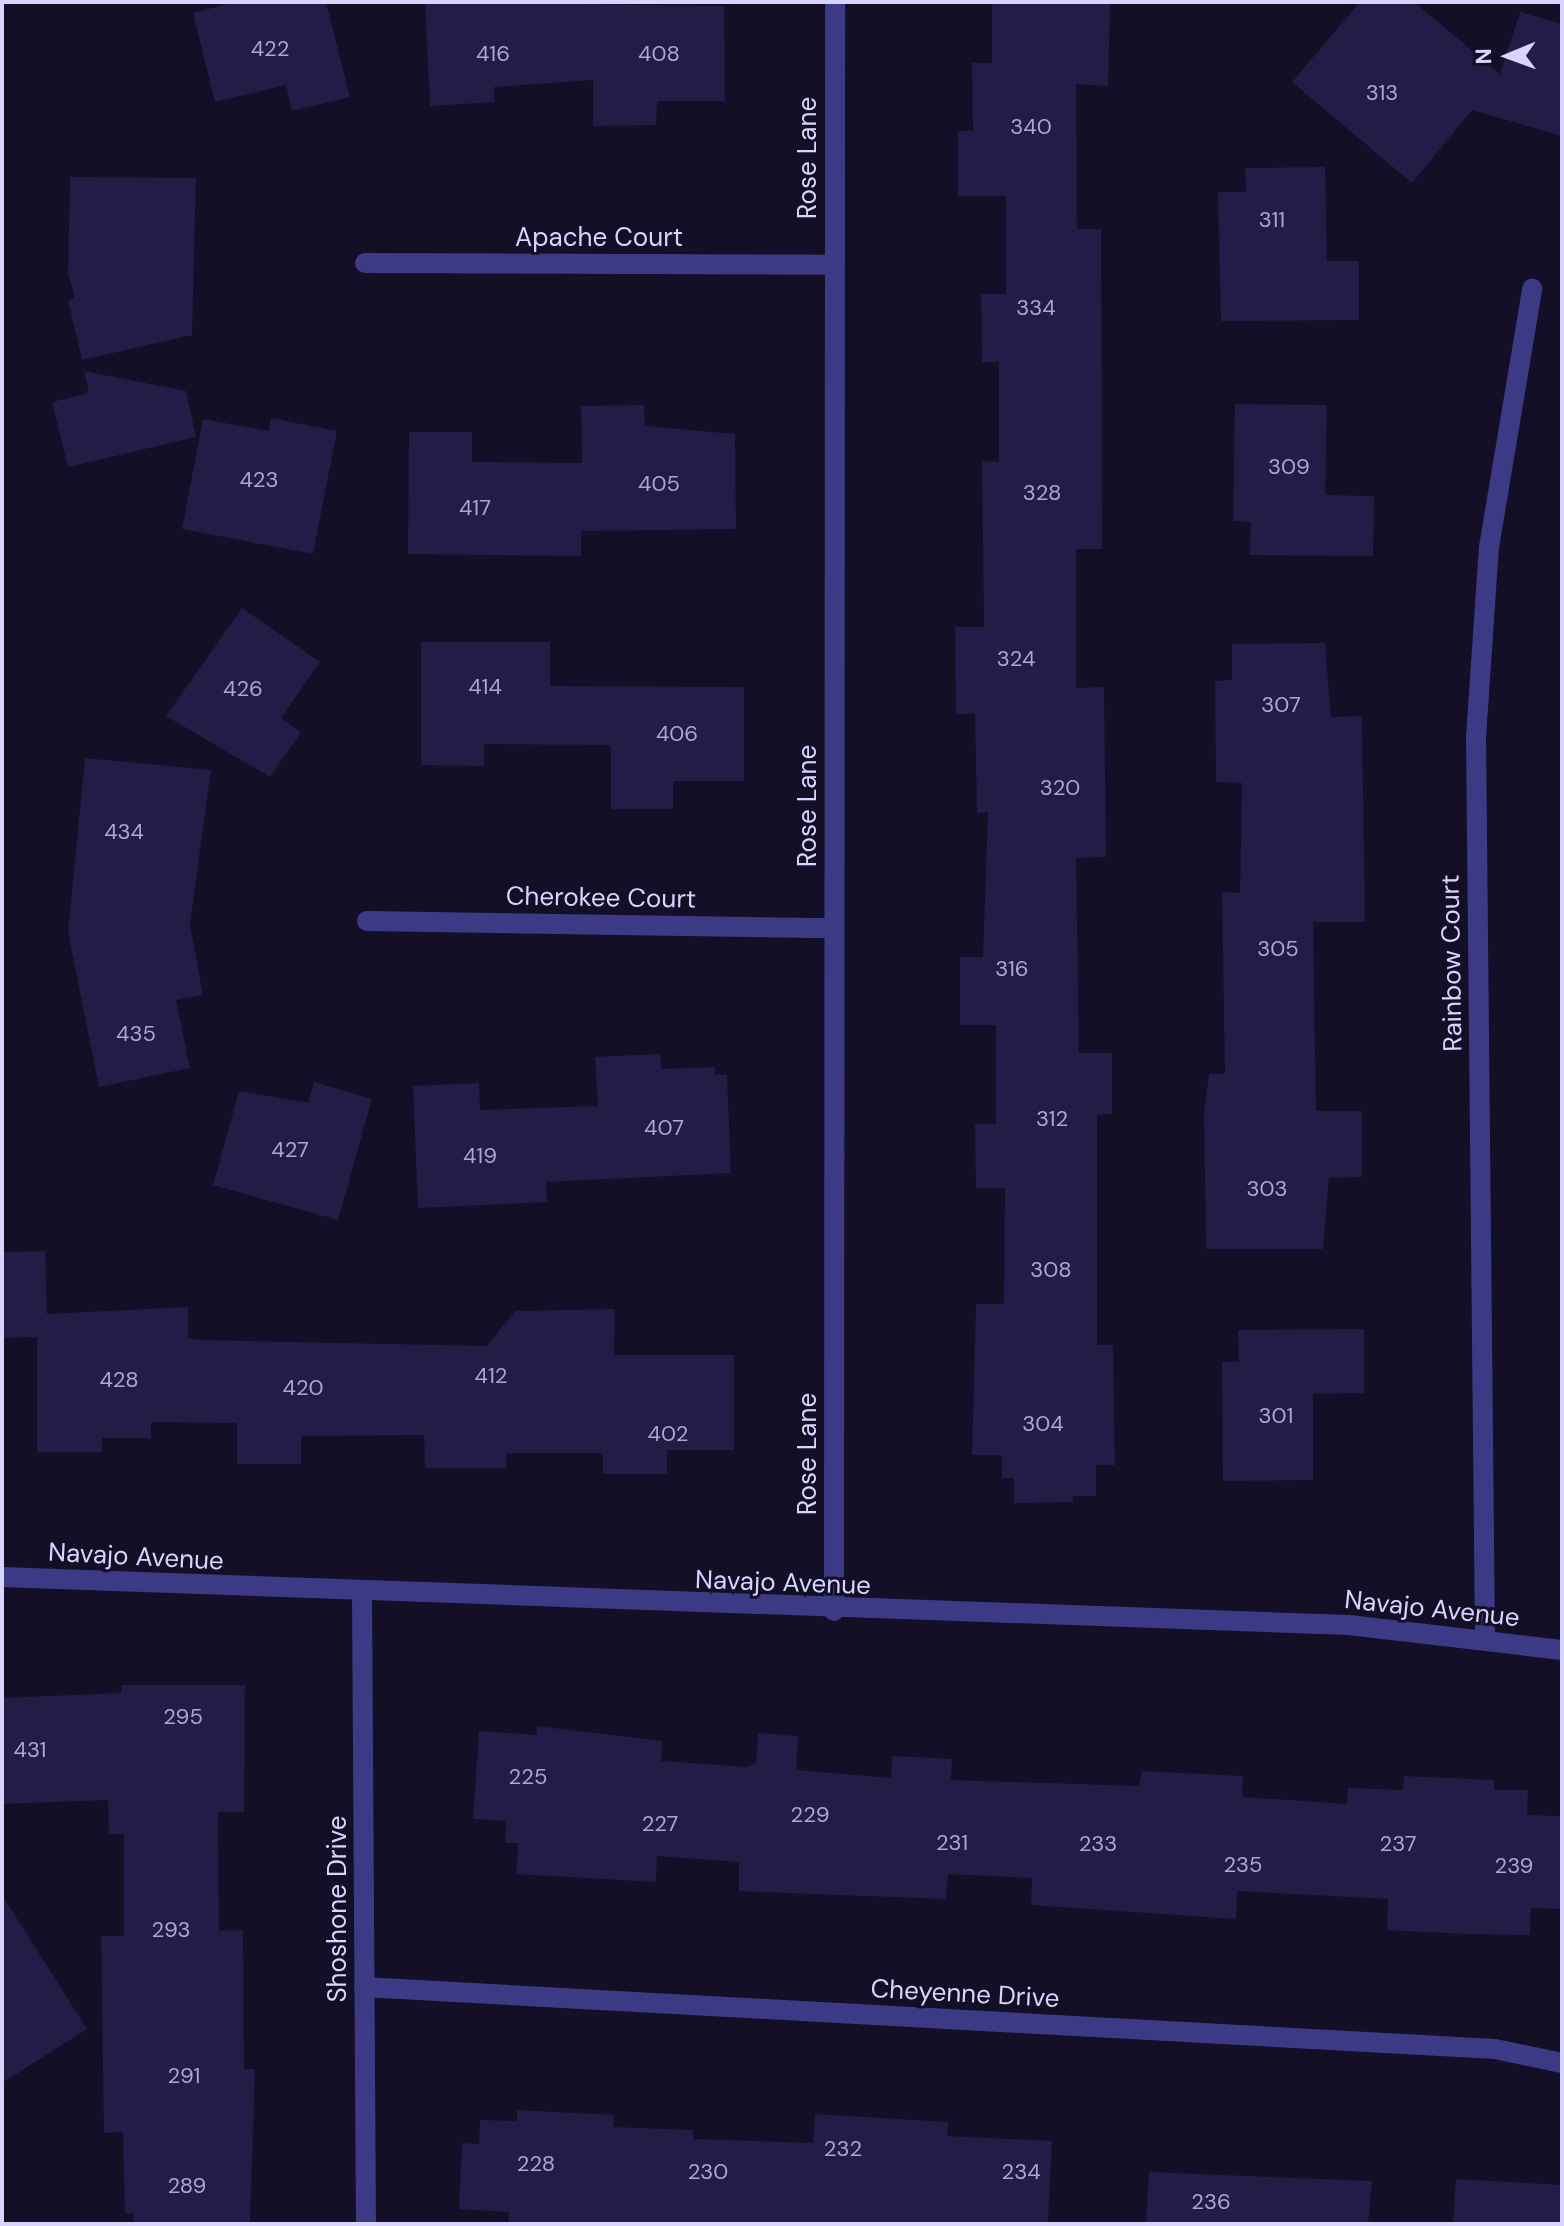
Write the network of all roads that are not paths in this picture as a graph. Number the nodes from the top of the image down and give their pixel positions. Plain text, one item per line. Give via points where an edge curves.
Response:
1 (835, 2) edge
2 (365, 263) dead end
3 (834, 265) junction
4 (1532, 289) dead end
5 (367, 921) dead end
6 (834, 928) junction
7 (2, 1577) edge
8 (362, 1593) junction
9 (834, 1611) junction
10 (1485, 1640) junction
11 (1562, 1650) edge
12 (364, 1987) junction
13 (1562, 2063) edge
14 (366, 2224) edge

1 - 3 street, Rose Lane
2 - 3 street, Apache Court
3 - 6 street, Rose Lane
4 - 10 street, Rainbow Court via 1489,547 1476,737
5 - 6 street, Cherokee Court
6 - 9 street, Rose Lane
7 - 8 street, Navajo Avenue
8 - 9 street, Navajo Avenue
8 - 12 street, Shoshone Drive
9 - 10 street, Navajo Avenue via 1349,1625
10 - 11 street, Navajo Avenue
12 - 13 street, Cheyenne Drive via 1479,2048
12 - 14 street, Shoshone Drive

